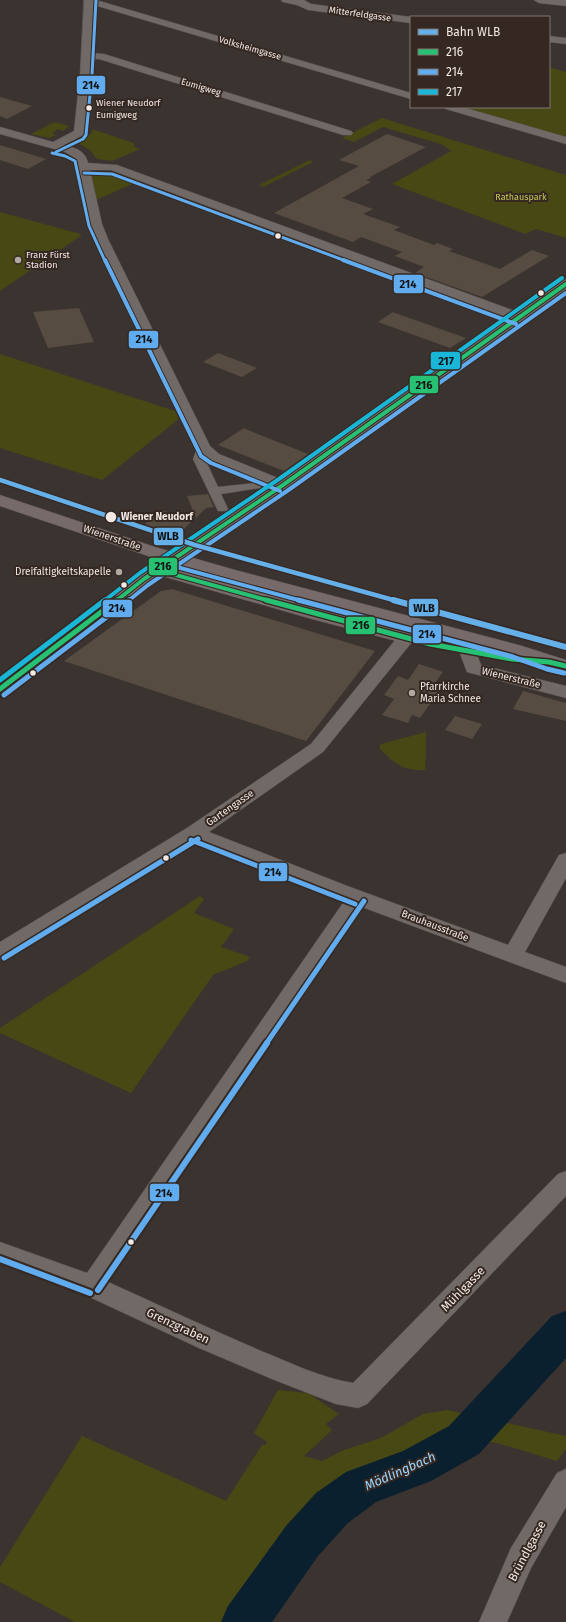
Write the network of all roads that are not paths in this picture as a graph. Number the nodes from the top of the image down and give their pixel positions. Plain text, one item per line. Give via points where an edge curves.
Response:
1 (286, 0) edge
2 (540, 0) edge
3 (89, 1) edge
4 (312, 3) edge
5 (566, 3) edge
6 (410, 20) edge
7 (550, 39) edge
8 (566, 41) edge
9 (86, 56) junction
10 (410, 95) edge
11 (453, 108) edge
12 (315, 123) dead end
13 (0, 130) edge
14 (566, 141) edge
15 (53, 146) junction
16 (84, 166) junction
17 (566, 284) edge
18 (518, 318) junction
19 (203, 446) junction
20 (283, 485) junction
21 (256, 486) dead end
22 (214, 491) junction
23 (0, 500) edge
24 (222, 509) dead end
25 (0, 515) edge
26 (174, 559) junction
27 (158, 570) junction
28 (406, 638) junction
29 (468, 651) junction
30 (558, 664) edge
31 (0, 689) edge
32 (566, 692) edge
33 (194, 833) junction
34 (566, 860) edge
35 (358, 897) junction
36 (0, 952) edge
37 (513, 955) junction
38 (566, 975) edge
39 (566, 1181) edge
40 (0, 1253) edge
41 (92, 1286) junction
42 (358, 1396) joint
43 (566, 1482) edge
44 (493, 1622) edge

1 - 4 street, Mitterfeldgasse
2 - 5 street
3 - 9 street
3 - 10 street, Volksheimgasse
4 - 6 street, Mitterfeldgasse
7 - 8 street
9 - 12 street, Eumigweg via 100,56
9 - 15 street via 79,133
11 - 14 street
13 - 15 street
15 - 16 street via 77,153
16 - 18 street via 113,167
16 - 19 street via 96,224 102,239
17 - 18 street
18 - 20 street
19 - 20 street via 214,457
19 - 22 street via 199,459
20 - 26 street
21 - 22 street
22 - 24 street
23 - 26 main road, Wienerstraße
25 - 27 main road, Wienerstraße
26 - 27 main road
26 - 30 main road, Wienerstraße via 515,650
27 - 28 main road, Wienerstraße
27 - 31 main road
28 - 29 main road, Wienerstraße
28 - 33 street, Gartengasse via 317,748
29 - 30 main road, Wienerstraße
29 - 32 street, Wienerstraße via 473,668
33 - 35 street, Brauhausstraße
33 - 36 street, Gartengasse
34 - 37 street
35 - 37 street, Brauhausstraße
35 - 41 street
37 - 38 street, Brauhausstraße
39 - 42 street, Mühlgasse
40 - 41 street, Grenzgraben
41 - 42 street, Grenzgraben via 281,1371 336,1392
43 - 44 street, Bründlgasse via 521,1558

